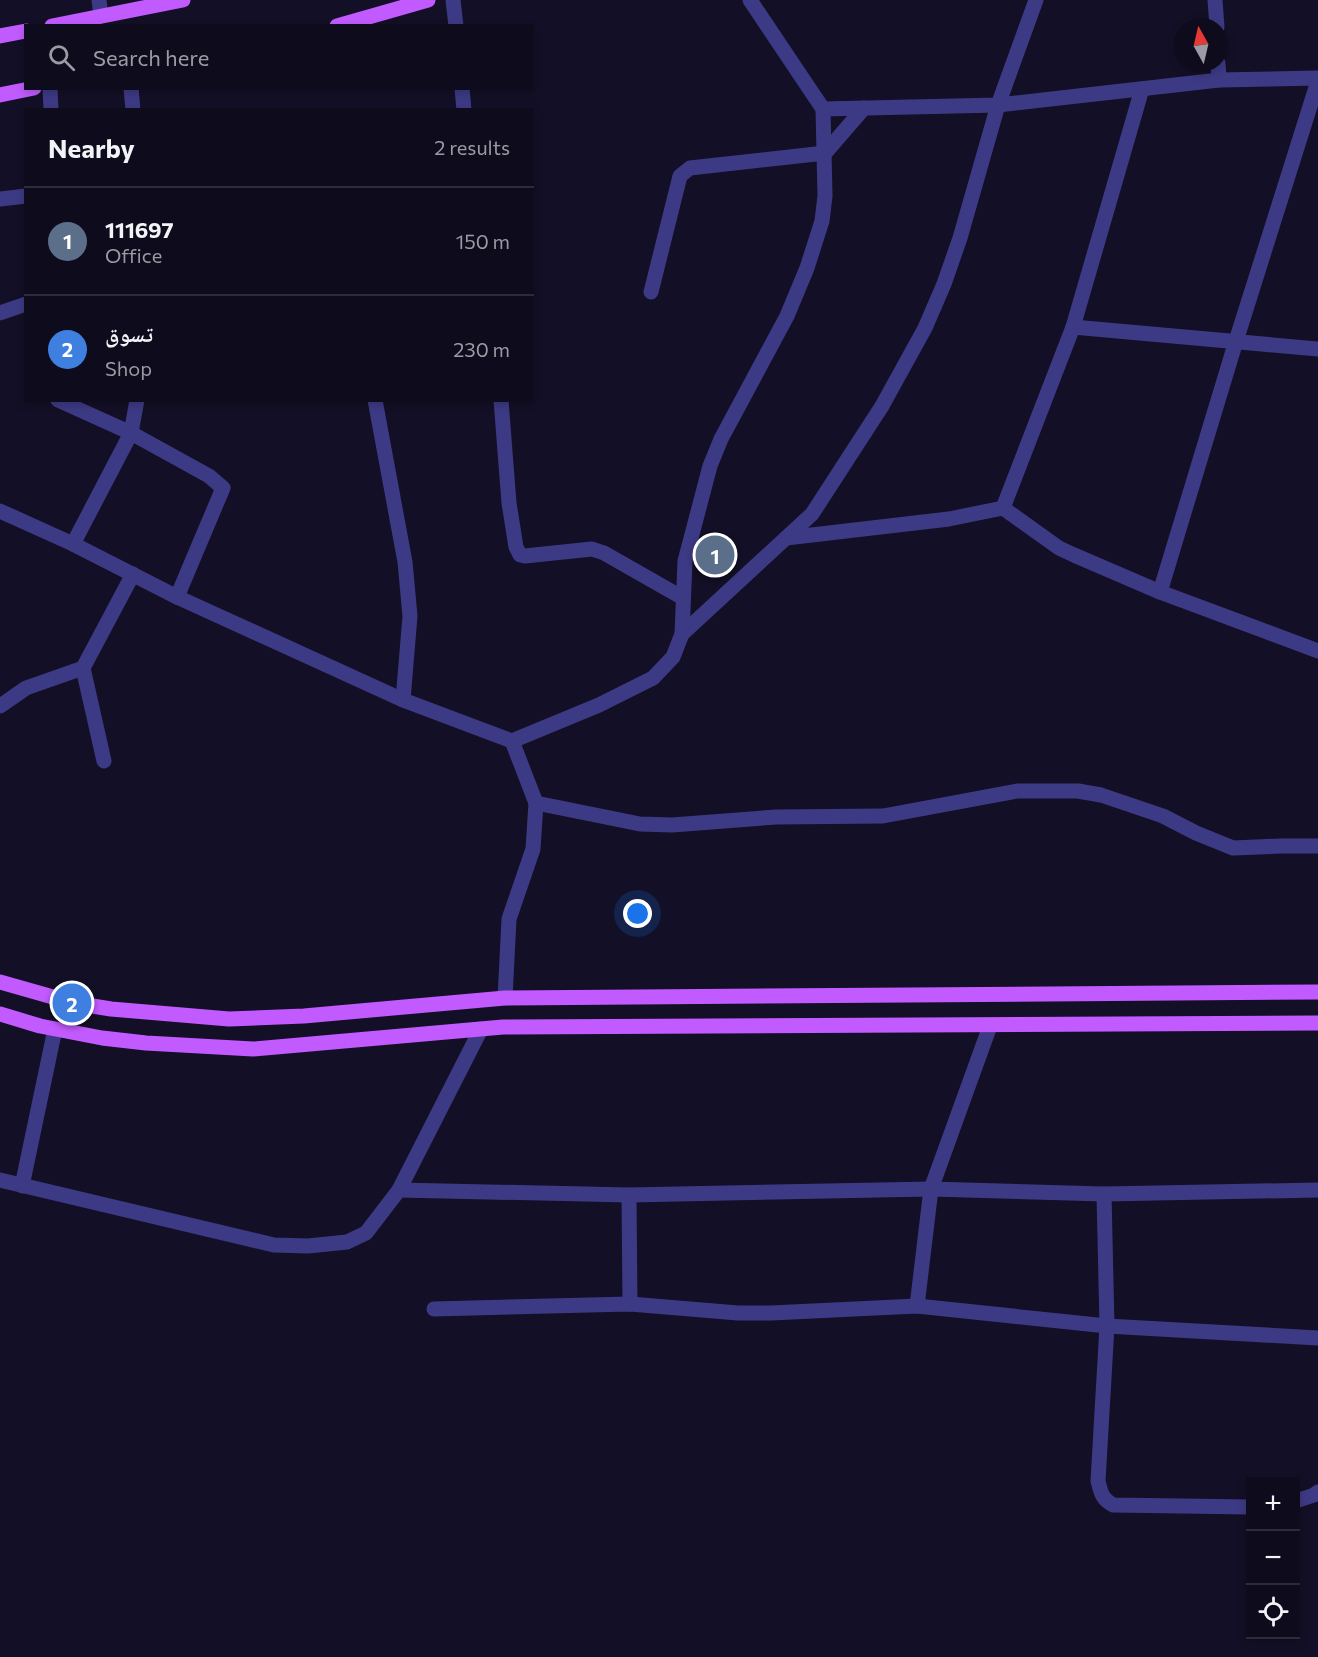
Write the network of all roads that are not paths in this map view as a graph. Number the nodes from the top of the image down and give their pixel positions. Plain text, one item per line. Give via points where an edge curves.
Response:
1 (99, 0) edge
2 (183, 0) edge
3 (428, 0) edge
4 (453, 0) edge
5 (750, 0) edge
6 (1036, 0) edge
7 (1215, 0) edge
8 (101, 16) junction
9 (1216, 18) edge
10 (62, 24) edge
11 (344, 24) edge
12 (456, 24) edge
13 (24, 31) edge
14 (0, 36) edge
15 (1218, 72) edge
16 (1318, 80) edge
17 (1219, 81) junction
18 (1142, 88) junction
19 (24, 90) edge
20 (50, 90) edge
21 (131, 90) edge
22 (462, 90) edge
23 (0, 95) edge
24 (998, 105) junction
25 (51, 108) edge
26 (133, 108) edge
27 (464, 108) edge
28 (864, 108) junction
29 (823, 109) junction
30 (825, 153) junction
31 (24, 196) edge
32 (0, 199) edge
33 (651, 292) dead end
34 (24, 305) edge
35 (0, 313) edge
36 (1072, 327) junction
37 (1236, 342) junction
38 (1318, 349) edge
39 (62, 402) edge
40 (137, 402) edge
41 (375, 402) edge
42 (501, 402) edge
43 (131, 433) junction
44 (1003, 508) junction
45 (0, 511) edge
46 (786, 538) junction
47 (73, 544) junction
48 (133, 574) junction
49 (1160, 592) junction
50 (177, 597) junction
51 (683, 598) junction
52 (682, 634) junction
53 (1318, 651) edge
54 (83, 668) junction
55 (403, 700) junction
56 (0, 706) edge
57 (512, 741) junction
58 (104, 761) dead end
59 (536, 803) junction
60 (1318, 846) edge
61 (0, 982) edge
62 (1318, 992) edge
63 (505, 998) junction
64 (0, 1014) edge
65 (1318, 1023) edge
66 (990, 1026) junction
67 (55, 1029) junction
68 (481, 1029) junction
69 (0, 1180) edge
70 (22, 1186) junction
71 (931, 1189) junction
72 (399, 1190) junction
73 (1318, 1191) edge
74 (1104, 1194) junction
75 (629, 1195) junction
76 (630, 1304) junction
77 (917, 1306) junction
78 (434, 1309) dead end
79 (1107, 1326) junction
80 (1318, 1338) edge
81 (1318, 1492) edge
82 (1300, 1499) edge
83 (1246, 1507) edge

1 - 8 street
2 - 8 main road
3 - 11 main road
4 - 12 street
5 - 29 street
6 - 24 street
7 - 9 street
8 - 10 main road
13 - 14 main road
15 - 17 street
16 - 17 street
16 - 37 street
17 - 18 street
18 - 24 street
18 - 36 street
19 - 23 main road
20 - 25 street
21 - 26 street
22 - 27 street
24 - 28 street
24 - 46 street via 960,238 925,328 825,496
28 - 29 street
28 - 30 street
29 - 30 street
30 - 33 street via 690,168 680,176
30 - 51 street via 822,221 810,259 786,316 710,466 686,561
31 - 32 street
34 - 35 street
36 - 37 street
36 - 44 street
37 - 38 street
37 - 49 street
39 - 43 street
40 - 43 street
41 - 55 street via 405,562 410,616
42 - 51 street via 509,503 520,555 592,549
43 - 47 street
43 - 50 street via 209,476 223,488
44 - 46 street via 949,519
44 - 49 street via 1059,548
45 - 47 street
46 - 52 street
47 - 48 street
48 - 50 street
48 - 54 street
49 - 53 street
50 - 55 street
51 - 52 street
52 - 57 street via 673,657 653,678
54 - 56 street via 26,688
54 - 58 street
55 - 57 street
57 - 59 street
59 - 60 street via 640,824 672,825 776,817 883,816 1017,791 1078,791 1163,816 1233,848
59 - 63 street via 533,849 509,918
61 - 63 main road via 111,1010 229,1019
62 - 63 main road
64 - 67 main road
65 - 66 main road
66 - 68 main road
66 - 71 street
67 - 68 main road via 146,1043 253,1049
67 - 70 street
68 - 72 street
69 - 70 street
70 - 72 street via 274,1245 308,1246 347,1242 366,1233
71 - 74 street
71 - 75 street
71 - 77 street
72 - 75 street
73 - 74 street
74 - 79 street
75 - 76 street
76 - 77 street via 738,1313
76 - 78 street
77 - 79 street
79 - 80 street
79 - 83 street via 1098,1481 1104,1500 1113,1505
81 - 82 street

